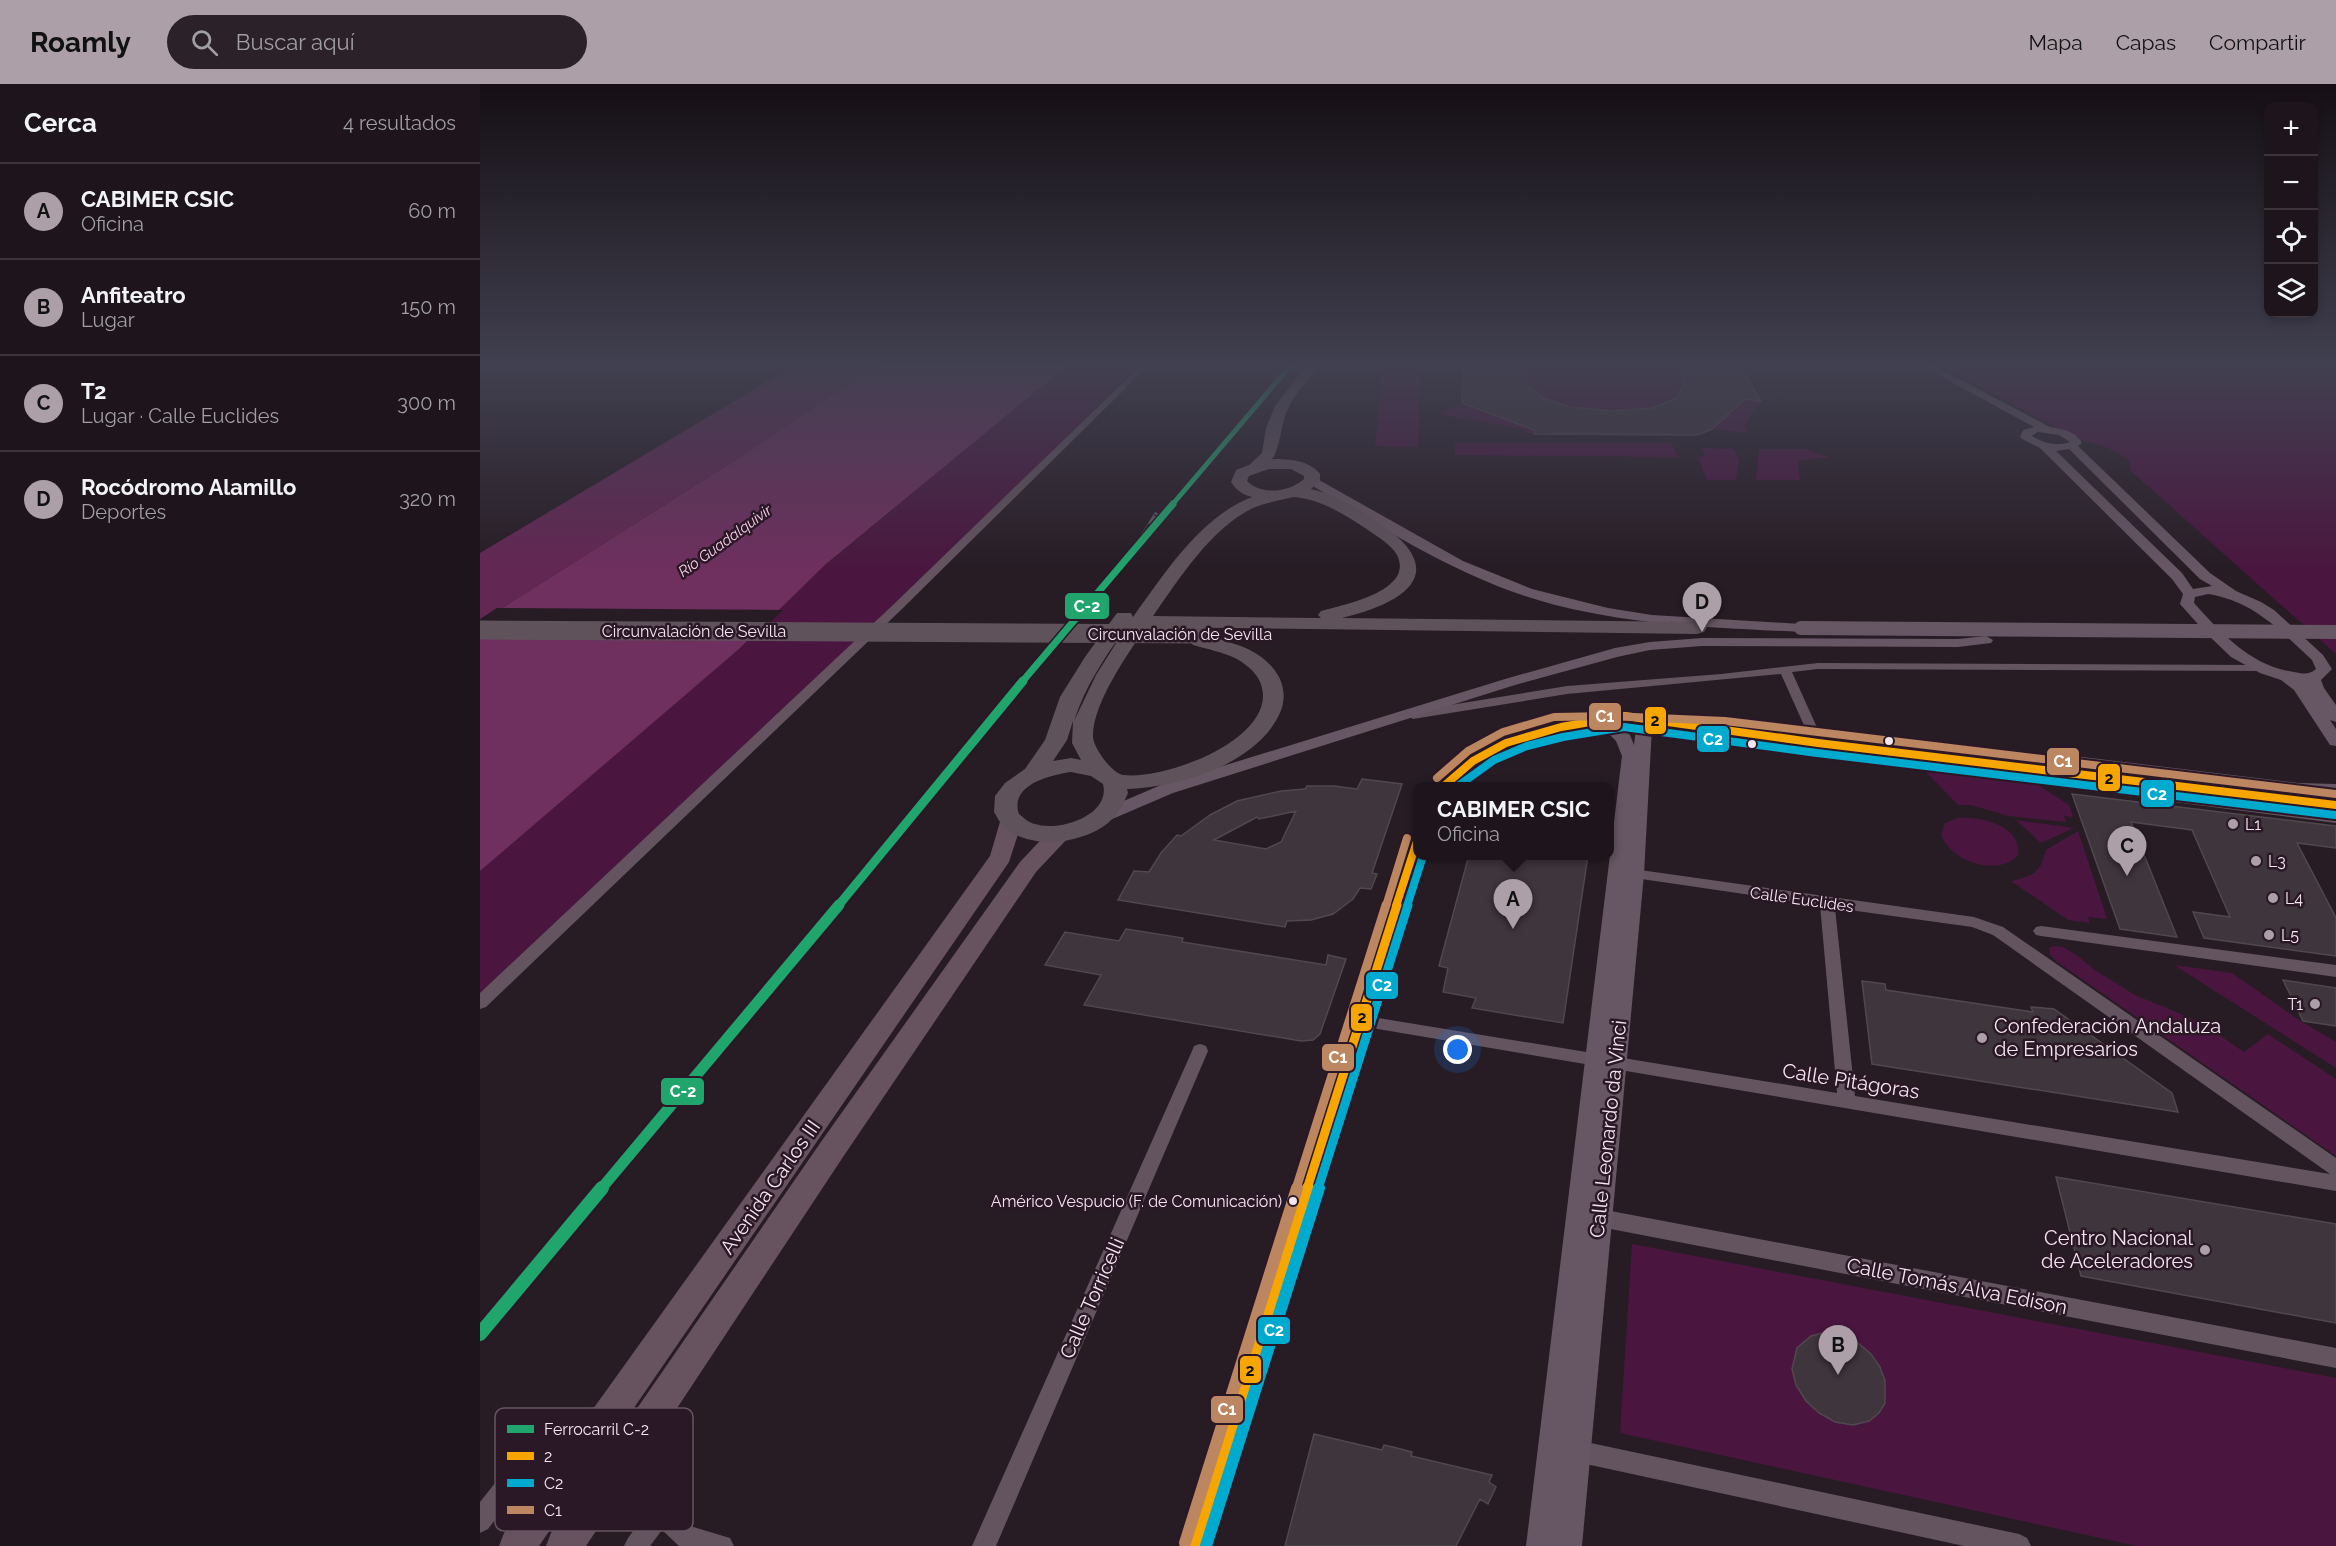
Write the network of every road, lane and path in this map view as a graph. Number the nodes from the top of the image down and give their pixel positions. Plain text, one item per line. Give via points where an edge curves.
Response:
1 (1077, 433) edge
2 (1271, 433) edge
3 (2027, 433) edge
4 (2064, 433) edge
5 (2044, 446) junction
6 (2072, 446) junction
7 (1286, 448) dead end
8 (1256, 466) junction
9 (1298, 466) junction
10 (1312, 480) junction
11 (1242, 486) junction
12 (1284, 493) junction
13 (2190, 594) junction
14 (2233, 594) junction
15 (480, 617) edge
16 (1204, 629) junction
17 (480, 630) edge
18 (2336, 632) edge
19 (1699, 633) junction
20 (2336, 643) edge
21 (2257, 668) junction
22 (1785, 669) junction
23 (2324, 672) edge
24 (2287, 677) junction
25 (2336, 717) edge
26 (1387, 720) junction
27 (1624, 722) junction
28 (2336, 741) edge
29 (1818, 743) junction
30 (1966, 760) junction
31 (1034, 773) junction
32 (1109, 777) junction
33 (1449, 782) edge
34 (2334, 789) edge
35 (2298, 801) tunnel mouth
36 (1104, 816) junction
37 (2336, 817) edge
38 (1011, 822) junction
39 (1060, 833) junction
40 (1413, 854) edge
41 (1625, 873) junction
42 (1827, 903) junction
43 (2041, 931) dead end
44 (2336, 971) edge
45 (480, 1003) edge
46 (1360, 1021) junction
47 (1200, 1051) dead end
48 (1605, 1062) junction
49 (1847, 1102) junction
50 (2336, 1168) edge
51 (2336, 1183) edge
52 (1589, 1216) junction
53 (2336, 1358) edge
54 (614, 1408) edge
55 (657, 1408) edge
56 (1564, 1448) junction
57 (495, 1502) edge
58 (480, 1521) edge
59 (528, 1531) edge
60 (574, 1531) edge
61 (647, 1531) edge
62 (678, 1531) edge
63 (517, 1546) edge
64 (564, 1546) edge
65 (636, 1546) edge
66 (722, 1546) edge
67 (984, 1546) edge
68 (1195, 1546) edge
69 (1542, 1546) edge
70 (1566, 1546) edge
71 (2019, 1546) edge

1 - 45 street
2 - 8 highway via 1269,454
3 - 5 street via 2030,440
4 - 6 street via 2076,441
5 - 6 street
5 - 13 street via 2177,576
6 - 14 street via 2205,576
7 - 9 highway
8 - 9 highway
8 - 11 highway via 1242,473
9 - 10 highway via 1312,474
10 - 12 highway via 1301,489
10 - 19 street via 1458,564 1497,582 1565,603
11 - 12 highway via 1256,493
11 - 31 highway via 1182,542 1095,657 1071,697 1056,741
12 - 16 highway via 1324,498 1391,537 1408,560 1402,582 1380,599 1336,615
12 - 32 highway via 1245,505 1206,537 1118,655 1085,715 1082,736 1087,754
13 - 14 street via 2208,590
13 - 21 street via 2187,604 2242,659
14 - 23 street via 2260,604 2318,658
15 - 16 highway, Circunvalación de Sevilla via 1150,622
16 - 17 highway, Circunvalación de Sevilla, bridge via 1122,633
16 - 19 highway, Circunvalación de Sevilla
16 - 32 highway via 1262,668 1274,693 1269,716 1256,733 1224,755 1157,779
18 - 19 street, bridge via 1801,628
19 - 20 street via 1958,643
19 - 26 street via 1545,672
21 - 22 street
21 - 24 street
22 - 26 street via 1567,690
22 - 29 street
23 - 24 street
23 - 25 street via 2316,688
24 - 28 street via 2300,687
26 - 36 street via 1167,789
27 - 29 street
27 - 33 street via 1555,728 1506,742 1474,760
27 - 41 street, Calle Leonardo da Vinci
27 - 41 street, Calle Leonardo da Vinci via 1630,756
29 - 30 street
30 - 34 street via 2074,761
30 - 35 street
30 - 37 street via 2081,785
31 - 32 highway via 1071,765 1088,766
31 - 38 highway via 1016,786 1005,802
32 - 36 highway via 1117,793
36 - 39 highway
38 - 39 highway via 1040,834
38 - 54 main road, Avenida Carlos III via 1001,858
39 - 55 main road, Avenida Carlos III via 1028,867
40 - 46 street
41 - 42 street, Calle Euclides
41 - 48 street, Calle Leonardo da Vinci
42 - 49 street
42 - 50 street, Calle Euclides via 1974,922 1998,931
43 - 44 street
46 - 48 street, Calle Pitágoras
46 - 68 street
47 - 67 street, Calle Torricelli
48 - 49 street, Calle Pitágoras
48 - 52 street, Calle Leonardo da Vinci
49 - 51 street, Calle Pitágoras
52 - 53 street, Calle Tomás Alva Edison
52 - 56 street, Calle Leonardo da Vinci
56 - 69 street, Calle Leonardo da Vinci
56 - 70 street, Calle Leonardo da Vinci
56 - 71 street
57 - 58 street
59 - 63 main road, Avenida Carlos III
60 - 64 main road, Avenida Carlos III
61 - 65 street
62 - 66 street via 683,1536

